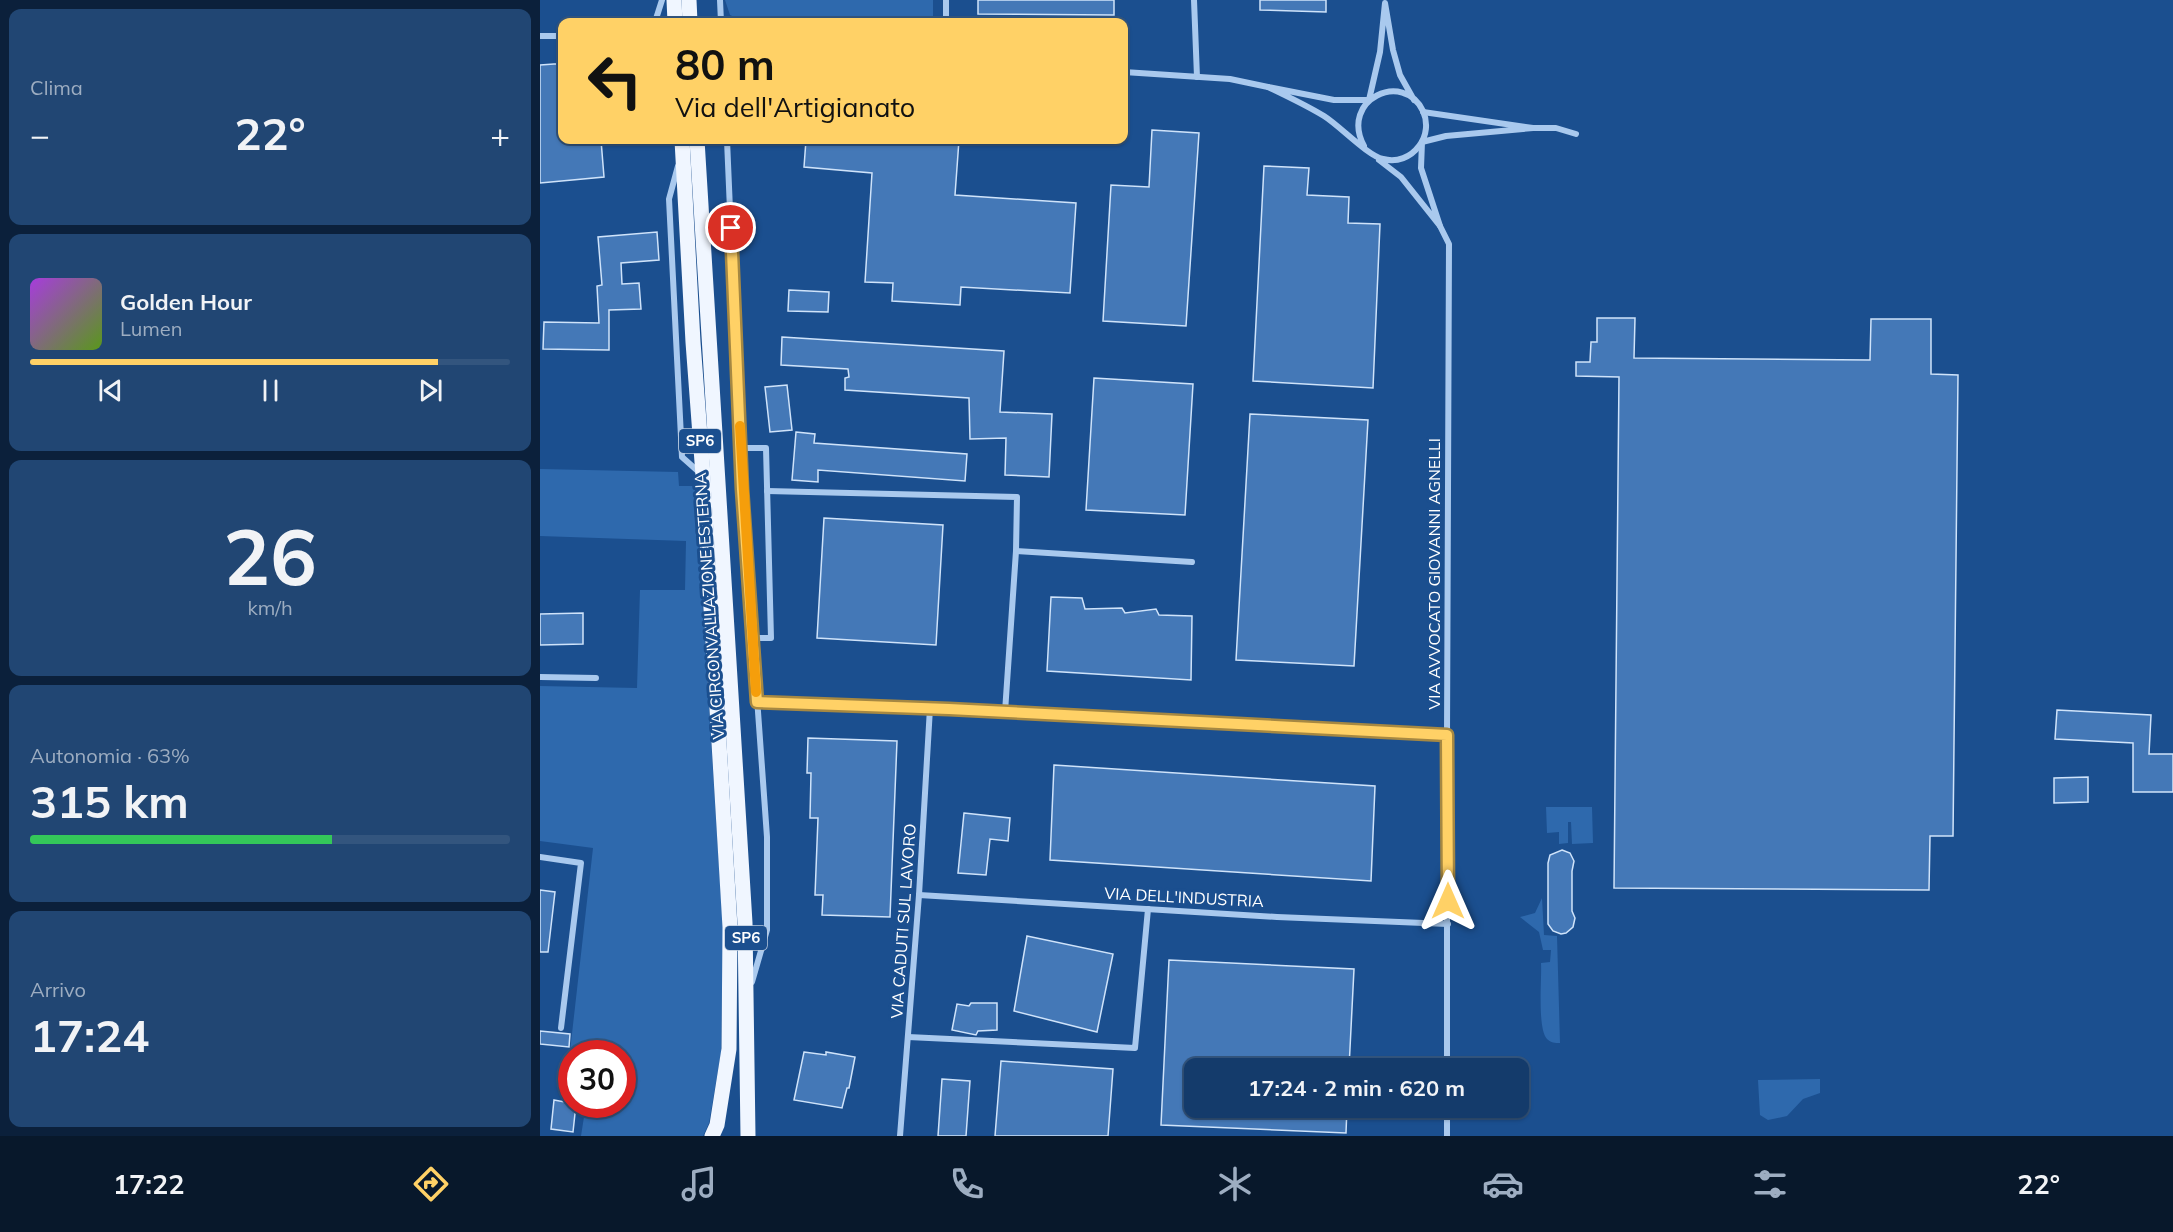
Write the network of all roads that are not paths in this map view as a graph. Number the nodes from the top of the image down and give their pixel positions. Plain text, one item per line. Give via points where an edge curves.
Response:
1 (662, 0) edge
2 (674, 0) edge
3 (689, 0) edge
4 (720, 0) edge
5 (946, 0) edge
6 (1194, 0) edge
7 (1385, 2) edge
8 (656, 18) edge
9 (675, 18) edge
10 (690, 18) edge
11 (721, 18) edge
12 (946, 18) edge
13 (540, 36) edge
14 (558, 36) edge
15 (1128, 72) edge
16 (1197, 77) junction
17 (1268, 87) junction
18 (1369, 100) junction
19 (1414, 100) junction
20 (1423, 112) junction
21 (1533, 128) junction
22 (1576, 134) dead end
23 (1422, 142) junction
24 (681, 144) edge
25 (697, 144) edge
26 (727, 144) edge
27 (1364, 146) junction
28 (1372, 154) junction
29 (1440, 226) junction
30 (741, 448) junction
31 (767, 491) junction
32 (1016, 551) junction
33 (1192, 562) dead end
34 (753, 638) junction
35 (540, 677) edge
36 (596, 678) dead end
37 (757, 702) junction
38 (930, 708) junction
39 (1005, 712) junction
40 (1447, 735) junction
41 (540, 857) edge
42 (919, 895) junction
43 (1148, 909) junction
44 (1448, 924) junction
45 (747, 1000) junction
46 (561, 1028) dead end
47 (908, 1037) junction
48 (1447, 1058) edge
49 (1447, 1118) edge
50 (712, 1136) edge
51 (748, 1136) edge
52 (900, 1136) edge
53 (1447, 1136) edge

1 - 8 street
2 - 9 main road
3 - 10 main road
4 - 11 street
5 - 12 street
6 - 16 street
7 - 18 street via 1380,52
7 - 19 street via 1400,75
13 - 14 street
15 - 16 street
16 - 17 street
17 - 18 street via 1334,100
17 - 27 street via 1325,117
18 - 19 street via 1391,92
18 - 27 street via 1362,108 1357,128
19 - 20 street
20 - 21 street
20 - 23 street via 1426,122
21 - 22 street via 1556,128
21 - 23 street
23 - 28 street via 1405,158 1383,159
23 - 29 street, VIA AVVOCATO GIOVANNI AGNELLI via 1421,168
24 - 50 main road, VIA CIRCONVALLAZIONE ESTERNA / SP6 via 730,927 729,1049
25 - 45 main road, VIA CIRCONVALLAZIONE ESTERNA / SP6 via 736,740
26 - 30 street, VIA CIRCONVALLAZIONE ESTERNA
27 - 28 street
28 - 29 street via 1401,177
29 - 40 street, VIA AVVOCATO GIOVANNI AGNELLI via 1449,244
30 - 31 street via 766,448
30 - 34 street, VIA CIRCONVALLAZIONE ESTERNA
31 - 32 street via 1017,497
31 - 34 street via 771,638
32 - 33 street
32 - 39 street
34 - 37 street, VIA CIRCONVALLAZIONE ESTERNA
35 - 36 street
37 - 38 street
37 - 45 street, VIA CIRCONVALLAZIONE ESTERNA via 767,837 766,930
38 - 39 street
38 - 42 street, VIA CADUTI SUL LAVORO
39 - 40 street
40 - 44 street, VIA AVVOCATO GIOVANNI AGNELLI
41 - 46 street via 581,863
42 - 43 street, VIA DELL'INDUSTRIA
42 - 47 street, VIA CADUTI SUL LAVORO
43 - 44 street, VIA DELL'INDUSTRIA
43 - 47 street via 1135,1048
44 - 48 street, VIA AVVOCATO GIOVANNI AGNELLI
45 - 51 main road, VIA CIRCONVALLAZIONE ESTERNA / SP6
47 - 52 street, VIA CADUTI SUL LAVORO
49 - 53 street

